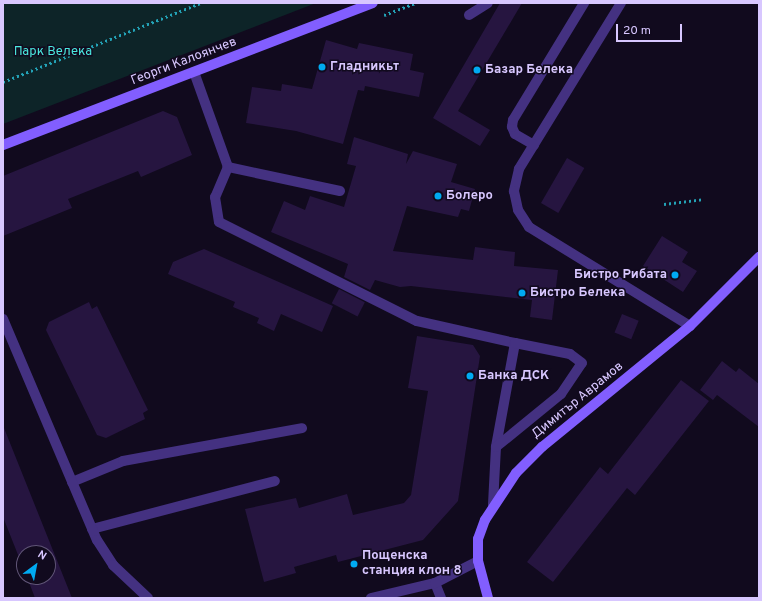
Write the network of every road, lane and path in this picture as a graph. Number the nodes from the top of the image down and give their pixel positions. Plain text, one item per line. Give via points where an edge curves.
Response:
1 (201, 3) edge
2 (373, 3) edge
3 (488, 3) edge
4 (584, 3) edge
5 (621, 3) edge
6 (469, 15) dead end
7 (194, 72) junction
8 (3, 82) edge
9 (3, 144) edge
10 (534, 145) junction
11 (228, 167) junction
12 (340, 191) dead end
13 (702, 199) dead end
14 (664, 204) dead end
15 (759, 257) edge
16 (3, 319) edge
17 (690, 326) junction
18 (515, 342) junction
19 (302, 428) dead end
20 (496, 447) junction
21 (72, 482) junction
22 (275, 482) dead end
23 (493, 505) junction
24 (92, 529) junction
25 (478, 561) junction
26 (435, 583) junction
27 (148, 598) edge
28 (372, 598) edge
29 (441, 598) edge
30 (488, 598) edge

1 - 8 path
2 - 7 street, Георги Калоянчев
3 - 6 street
4 - 10 street via 514,120 512,127 515,134
5 - 10 street
7 - 9 street, Георги Калоянчев
7 - 11 street
10 - 17 street via 519,170 514,191 518,210 530,227
11 - 12 street
11 - 18 street via 215,197 219,222 417,321
13 - 14 path
15 - 17 street, Димитър Аврамов
16 - 21 street
17 - 23 street, Димитър Аврамов via 542,447 516,473
18 - 20 street
18 - 20 street via 570,354 582,363 561,394
19 - 21 street via 123,461
20 - 23 street
21 - 24 street
22 - 24 street
23 - 25 street, Димитър Аврамов via 478,539
24 - 27 street via 113,565
25 - 26 street
25 - 30 street, Димитър Аврамов
26 - 28 street
26 - 29 street

